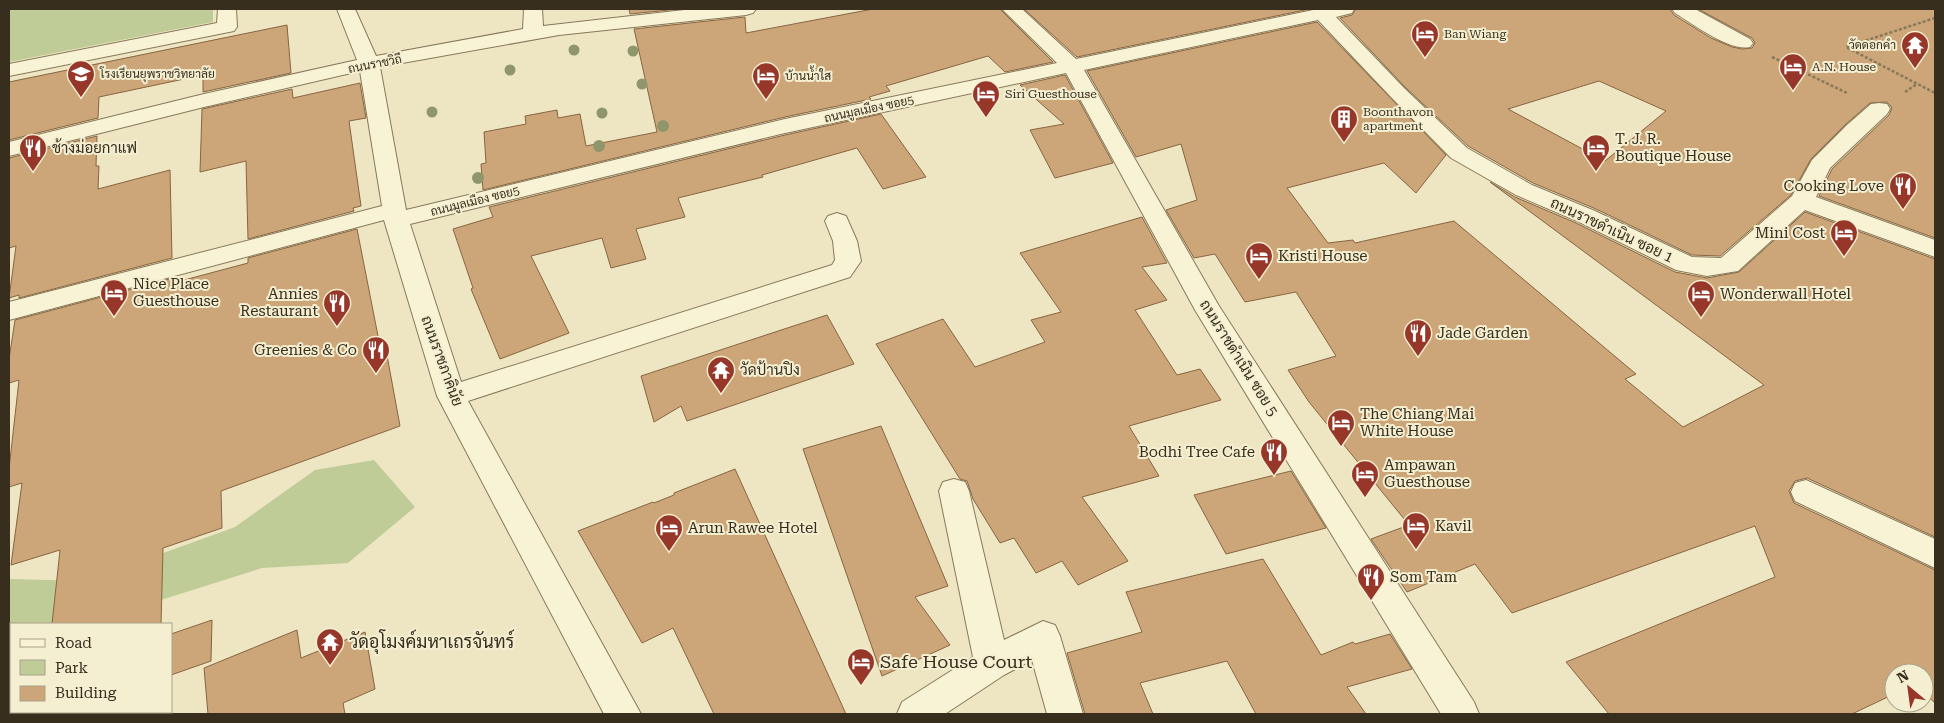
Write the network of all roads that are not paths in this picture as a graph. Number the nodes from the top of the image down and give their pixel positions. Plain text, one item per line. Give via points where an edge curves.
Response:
1 (227, 9) edge
2 (346, 9) edge
3 (532, 9) edge
4 (746, 9) edge
5 (1011, 9) edge
6 (1345, 9) edge
7 (1682, 9) edge
8 (1323, 14) junction
9 (533, 33) junction
10 (1743, 43) road end
11 (369, 64) junction
12 (1072, 66) junction
13 (9, 70) edge
14 (1879, 109) road end
15 (9, 149) edge
16 (1802, 200) junction
17 (395, 215) junction
18 (837, 221) dead end
19 (1935, 249) edge
20 (9, 311) edge
21 (451, 396) junction
22 (954, 491) dead end
23 (1806, 492) dead end
24 (1935, 554) edge
25 (992, 664) junction
26 (623, 714) edge
27 (915, 714) edge
28 (1065, 714) edge
29 (1461, 714) edge

1 - 13 street via 227,26
2 - 11 street, ถนนราชภาคินัย
3 - 9 street
4 - 9 street, ถนนราชวิถี
5 - 12 street, ถนนราชดำเนิน ซอย 5
6 - 8 street, ถนนมูลเมือง ซอย5
7 - 10 street
8 - 12 street, ถนนมูลเมือง ซอย5
8 - 16 street, ถนนราชดำเนิน ซอย 1 via 1396,92 1459,152 1524,190 1685,264 1708,268 1729,265
9 - 11 street, ถนนราชวิถี
11 - 15 street, ถนนราชวิถี via 146,114
11 - 17 street, ถนนราชภาคินัย
12 - 17 street, ถนนมูลเมือง ซอย5 via 786,126
12 - 29 street, ถนนราชดำเนิน ซอย 5 via 1208,310
14 - 16 street via 1820,165
16 - 19 street
17 - 20 street, ถนนมูลเมือง ซอย5
17 - 21 street, ถนนราชภาคินัย
18 - 21 street via 848,261 841,271
21 - 26 street, ถนนราชภาคินัย
22 - 25 street
23 - 24 street
25 - 27 street
25 - 28 street via 1043,636

